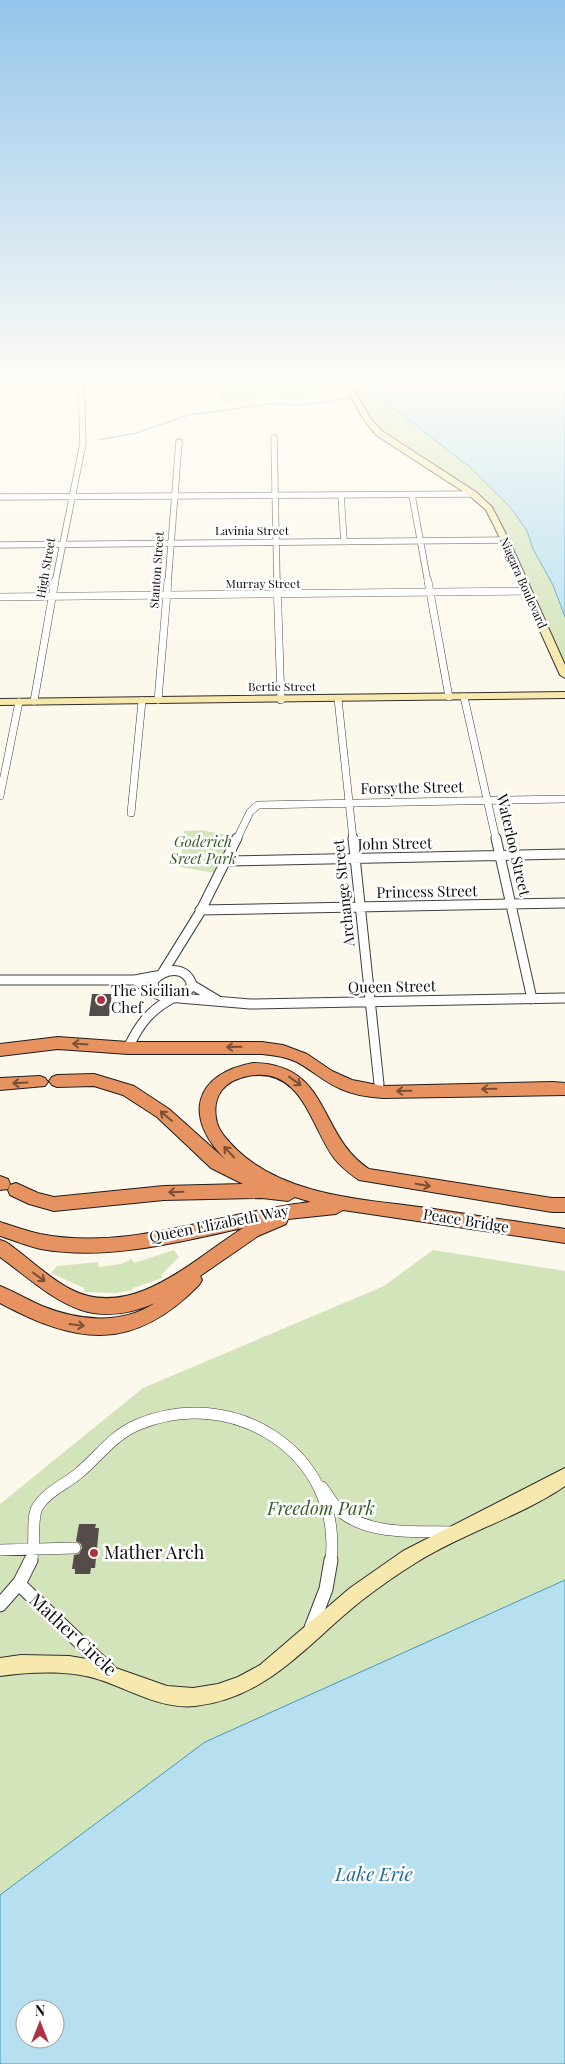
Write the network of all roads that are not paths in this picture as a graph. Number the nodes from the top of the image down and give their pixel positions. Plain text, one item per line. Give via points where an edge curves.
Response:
1 (77, 474) edge
2 (176, 474) edge
3 (274, 474) edge
4 (442, 474) edge
5 (473, 494) junction
6 (274, 495) junction
7 (341, 495) junction
8 (412, 495) junction
9 (174, 496) junction
10 (0, 497) edge
11 (72, 497) junction
12 (505, 540) junction
13 (420, 541) junction
14 (344, 542) junction
15 (171, 543) junction
16 (276, 543) junction
17 (62, 544) junction
18 (0, 545) edge
19 (526, 591) junction
20 (430, 593) junction
21 (167, 595) junction
22 (277, 595) junction
23 (53, 596) junction
24 (0, 597) edge
25 (565, 675) edge
26 (565, 695) edge
27 (449, 697) junction
28 (464, 697) junction
29 (338, 699) junction
30 (142, 700) junction
31 (158, 700) junction
32 (281, 700) junction
33 (0, 702) edge
34 (19, 702) junction
35 (34, 702) junction
36 (0, 796) edge
37 (565, 799) edge
38 (489, 800) junction
39 (349, 803) junction
40 (131, 813) dead end
41 (565, 854) edge
42 (500, 856) junction
43 (355, 859) junction
44 (226, 861) junction
45 (565, 903) edge
46 (512, 904) junction
47 (359, 907) junction
48 (200, 910) junction
49 (178, 951) junction
50 (184, 972) junction
51 (160, 974) junction
52 (0, 980) edge
53 (135, 980) junction
54 (192, 985) junction
55 (154, 992) junction
56 (175, 998) junction
57 (565, 998) edge
58 (532, 999) junction
59 (220, 1001) junction
60 (369, 1001) junction
61 (152, 1009) junction
62 (128, 1048) junction
63 (0, 1050) edge
64 (57, 1081) dead end
65 (40, 1082) dead end
66 (0, 1084) edge
67 (378, 1084) dead end
68 (565, 1090) edge
69 (6, 1186) edge
70 (294, 1195) junction
71 (331, 1204) junction
72 (565, 1205) edge
73 (367, 1206) joint
74 (0, 1229) edge
75 (565, 1236) edge
76 (154, 1237) junction
77 (0, 1239) edge
78 (0, 1247) edge
79 (229, 1247) junction
80 (0, 1294) edge
81 (311, 1473) junction
82 (565, 1476) edge
83 (460, 1532) junction
84 (75, 1548) dead end
85 (34, 1549) junction
86 (0, 1550) edge
87 (20, 1585) junction
88 (0, 1605) edge
89 (308, 1635) junction
90 (0, 1666) edge
91 (117, 1677) junction

1 - 11 street, High Street
2 - 9 street, Stanton Street
3 - 6 street
4 - 5 main road, Niagara Boulevard
5 - 8 street
5 - 12 main road, Niagara Boulevard via 489,509
6 - 7 street
6 - 9 street
6 - 16 street
7 - 8 street
7 - 14 street
8 - 13 street
9 - 11 street
9 - 15 street, Stanton Street
10 - 11 street
11 - 17 street, High Street
12 - 13 street, Lavinia Street
12 - 19 main road, Niagara Boulevard
13 - 14 street, Lavinia Street
13 - 20 street
14 - 16 street, Lavinia Street
15 - 16 street, Lavinia Street
15 - 17 street, Lavinia Street
15 - 21 street, Stanton Street
16 - 22 street
17 - 18 street, Lavinia Street
17 - 23 street, High Street
19 - 20 street, Murray Street
19 - 25 main road, Niagara Boulevard
20 - 22 street, Murray Street
20 - 27 street
21 - 22 street, Murray Street
21 - 23 street, Murray Street
21 - 31 street, Stanton Street
22 - 32 street
23 - 24 street, Murray Street
23 - 35 street, High Street
26 - 28 main road, Bertie Street
27 - 28 main road, Bertie Street
27 - 29 main road, Bertie Street
28 - 38 street, Waterloo Street
29 - 32 main road, Bertie Street
29 - 39 street, Archange Street
30 - 31 main road, Bertie Street
30 - 35 main road, Bertie Street
30 - 40 street
31 - 32 main road, Bertie Street
33 - 34 main road, Bertie Street
34 - 35 main road, Bertie Street
34 - 36 street
37 - 38 street, Forsythe Street
38 - 39 street, Forsythe Street
38 - 42 street, Waterloo Street
39 - 43 street, Archange Street
39 - 44 street, Forsythe Street via 260,805 250,812
41 - 42 street, John Street
42 - 43 street, John Street
42 - 46 street, Waterloo Street
43 - 44 street, John Street
43 - 47 street, Archange Street
44 - 48 street
45 - 46 street, Princess Street
46 - 47 street, Princess Street
46 - 58 street, Waterloo Street
47 - 48 street, Princess Street
47 - 60 street, Archange Street
48 - 49 street
49 - 50 street
49 - 51 street
50 - 51 street via 177,970
50 - 54 street
51 - 53 street
51 - 55 street via 152,986
52 - 53 street
53 - 55 street
54 - 56 street via 185,995
54 - 59 street, Queen Street
55 - 56 street via 162,998
55 - 61 street
56 - 59 street, Queen Street
56 - 61 street
57 - 58 street, Queen Street
58 - 60 street, Queen Street
59 - 60 street, Queen Street via 250,1004
60 - 67 street, Archange Street
61 - 62 street via 142,1020
62 -> 63 highway via 58,1043
68 -> 62 highway via 374,1091 342,1083 302,1058 273,1049
70 -> 64 highway via 264,1187 230,1171 158,1109 128,1090 94,1080
65 -> 66 highway
70 -> 69 highway via 262,1191 192,1192 54,1204
70 - 71 highway, Queen Elizabeth Way
71 -> 72 highway via 264,1178 227,1151 208,1119 209,1097 219,1082 236,1072 257,1068 278,1072 296,1081 314,1102 344,1161 365,1175
71 - 73 highway, Queen Elizabeth Way
71 - 76 highway, Queen Elizabeth Way
71 - 79 highway via 268,1224
73 - 75 highway, Peace Bridge
74 - 76 highway, Queen Elizabeth Way via 31,1240 63,1245 117,1243
76 - 77 highway via 110,1249 84,1252 46,1251
78 -> 79 highway via 63,1294 87,1304 107,1306 128,1304 154,1295
80 -> 79 highway via 39,1314 66,1323 94,1327 122,1324 158,1311
81 - 83 street via 341,1511 360,1522 387,1529
81 - 85 street, Mather Circle via 281,1440 242,1418 198,1411 154,1418 113,1439 80,1473 42,1500 34,1516
81 - 89 street, Mather Circle via 329,1516 332,1540 326,1589
82 - 83 main road
83 - 89 main road via 382,1574
84 - 85 street
85 - 86 street
85 - 87 street, Mather Circle
87 - 88 street
87 - 91 street, Mather Circle
89 - 91 main road, Mather Circle via 266,1671 243,1684 218,1692 193,1696 167,1695
90 - 91 main road via 69,1665

